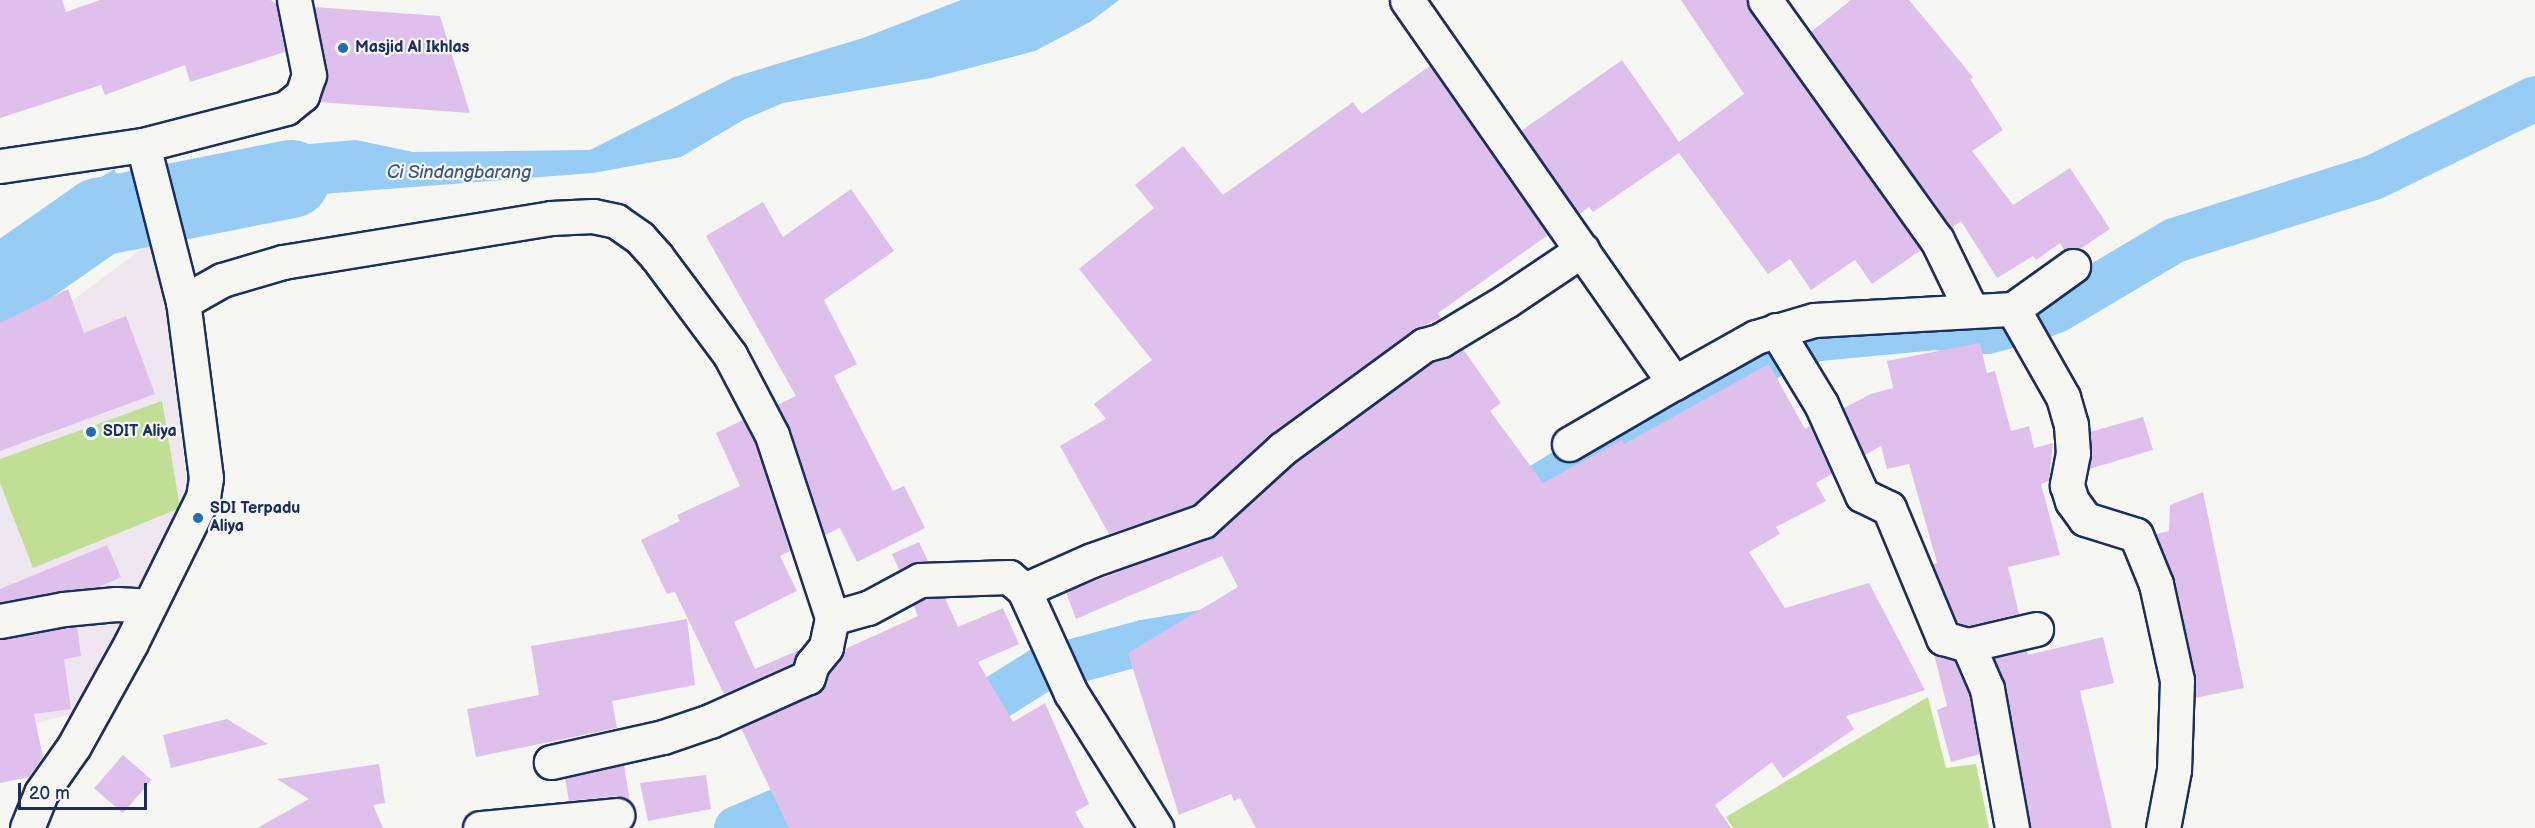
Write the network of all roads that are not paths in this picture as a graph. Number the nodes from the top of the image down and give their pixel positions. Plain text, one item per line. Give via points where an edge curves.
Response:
1 (294, 0) edge
2 (1407, 0) edge
3 (1765, 0) edge
4 (146, 160) junction
5 (0, 166) edge
6 (1582, 250) junction
7 (2073, 266) dead end
8 (183, 302) junction
9 (2013, 309) junction
10 (1971, 310) junction
11 (1783, 344) junction
12 (1674, 383) junction
13 (1569, 444) dead end
14 (1024, 590) junction
15 (149, 606) junction
16 (832, 618) junction
17 (0, 621) edge
18 (2036, 629) dead end
19 (1968, 645) junction
20 (551, 762) dead end
21 (617, 815) dead end
22 (27, 828) edge
23 (480, 828) edge
24 (1156, 828) edge
25 (2012, 828) edge
26 (2163, 828) edge

1 - 4 street via 309,75 297,101
2 - 6 street
3 - 10 street via 1937,240
4 - 5 street
4 - 8 street
6 - 12 street
6 - 14 street via 1506,302 1441,340 1424,345 1282,449 1203,521 1092,560
7 - 9 street
8 - 15 street via 206,478 197,512
8 - 16 street via 222,280 283,262 551,218 593,216 615,221 657,257 735,365 772,435
9 - 10 street
9 - 26 street via 2063,397 2071,425 2073,453 2067,485 2072,501 2085,519 2136,535 2157,584 2177,680 2174,770
10 - 11 street via 1814,320
11 - 12 street
11 - 19 street via 1821,404 1862,495 1889,508 1942,638
12 - 13 street
14 - 16 street via 1009,576 920,580 868,608
14 - 24 street via 1071,693
15 - 17 street via 85,607
15 - 22 street via 99,703 41,793
16 - 20 street via 826,647 807,677 663,737
18 - 19 street
19 - 25 street via 1987,689
21 - 23 street

